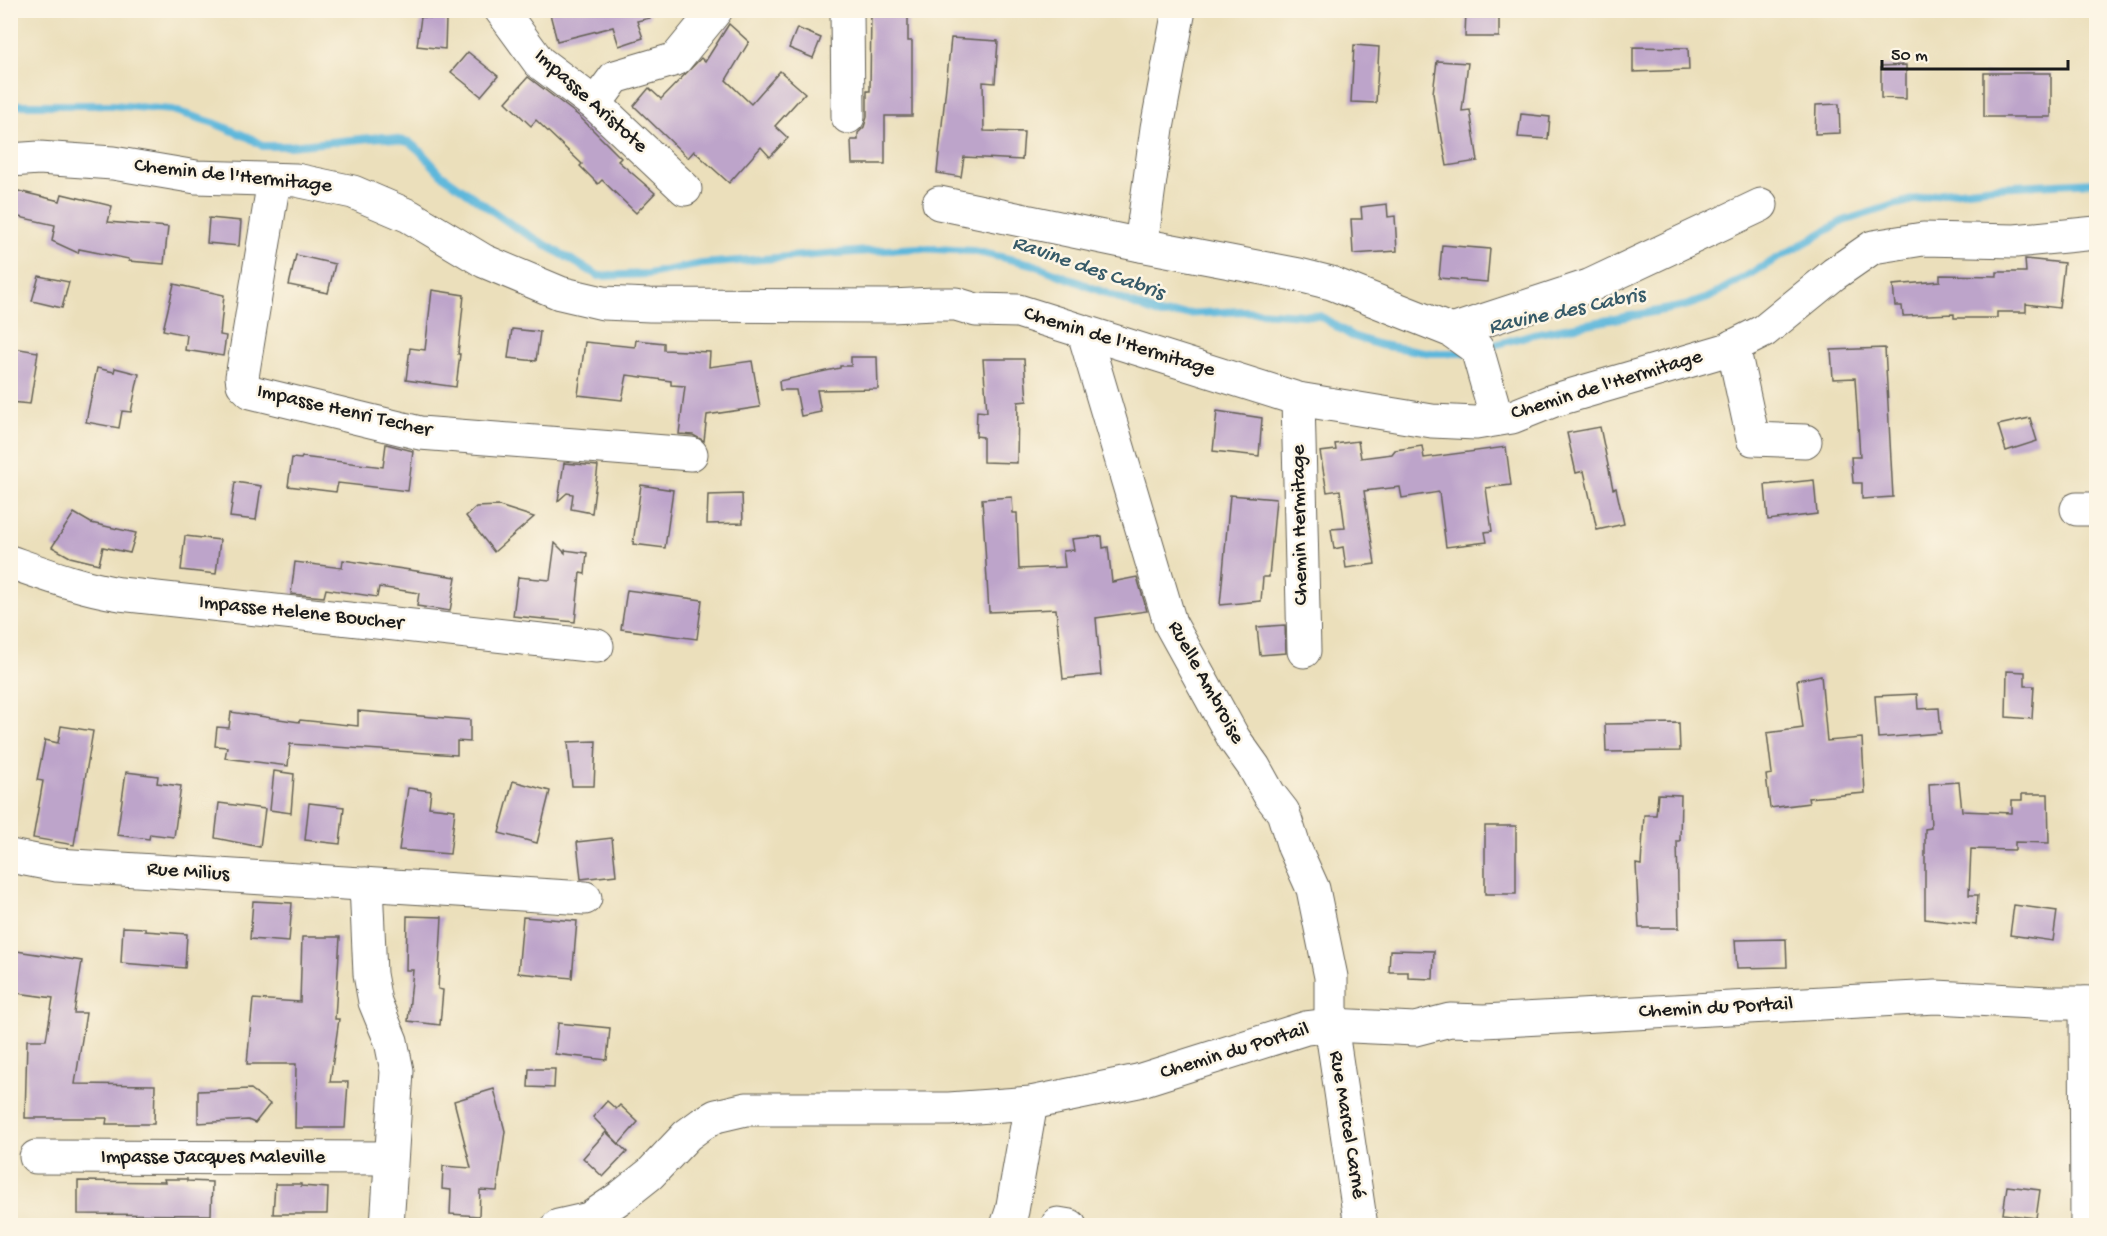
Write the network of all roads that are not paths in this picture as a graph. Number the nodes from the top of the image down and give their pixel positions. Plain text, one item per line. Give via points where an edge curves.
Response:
1 (501, 10) edge
2 (716, 10) edge
3 (847, 10) edge
4 (1179, 10) edge
5 (595, 104) junction
6 (848, 117) dead end
7 (10, 160) edge
8 (274, 180) junction
9 (685, 189) dead end
10 (939, 203) dead end
11 (1761, 205) dead end
12 (2097, 233) edge
13 (1141, 245) junction
14 (1452, 331) junction
15 (1084, 333) junction
16 (1733, 346) junction
17 (1298, 399) junction
18 (1497, 419) junction
19 (1805, 441) dead end
20 (690, 454) dead end
21 (10, 562) edge
22 (597, 646) dead end
23 (1304, 651) dead end
24 (10, 856) edge
25 (366, 884) junction
26 (585, 898) dead end
27 (2091, 1003) edge
28 (1331, 1025) junction
29 (1031, 1103) junction
30 (36, 1157) dead end
31 (390, 1158) junction
32 (387, 1226) edge
33 (558, 1226) edge
34 (1007, 1226) edge
35 (1361, 1226) edge
36 (2087, 1226) edge

1 - 5 street, Impasse Aristote via 539,62
2 - 5 street via 676,59 615,77
3 - 6 street
4 - 13 street
5 - 9 street, Impasse Aristote
7 - 8 street, Chemin de l'Hermitage via 113,163 196,177
8 - 15 street, Chemin de l'Hermitage via 296,180 353,192 409,216 484,261 560,293 603,303 956,304 976,310 1018,311
8 - 20 street, Impasse Henri Techer via 242,377 251,392 420,433
10 - 13 street
11 - 14 street via 1589,286
12 - 16 street, Chemin de l'Hermitage via 2015,241 1923,239 1873,247 1764,331
13 - 14 street via 1331,283
14 - 18 street via 1477,349
15 - 17 street, Chemin de l'Hermitage
15 - 28 street, Ruelle Ambroise via 1170,623 1234,739 1283,812 1313,889 1331,976
16 - 18 street, Chemin de l'Hermitage
16 - 19 street via 1753,439
17 - 18 street, Chemin de l'Hermitage via 1432,421 1476,423
17 - 23 street, Chemin Hermitage
21 - 22 street, Impasse Helene Boucher via 66,582 120,594
24 - 25 street, Rue Milius via 57,865
25 - 26 street, Rue Milius
25 - 31 street via 370,974 397,1071
27 - 28 street, Chemin du Portail via 1936,997 1450,1020 1415,1029
27 - 36 street
28 - 29 street, Chemin du Portail via 1306,1028 1138,1081
28 - 35 street, Rue Marcel Carné
29 - 33 street, Chemin du Portail via 949,1109 731,1112 702,1124 650,1174 589,1219
29 - 34 street
30 - 31 street, Impasse Jacques Maleville
31 - 32 street

